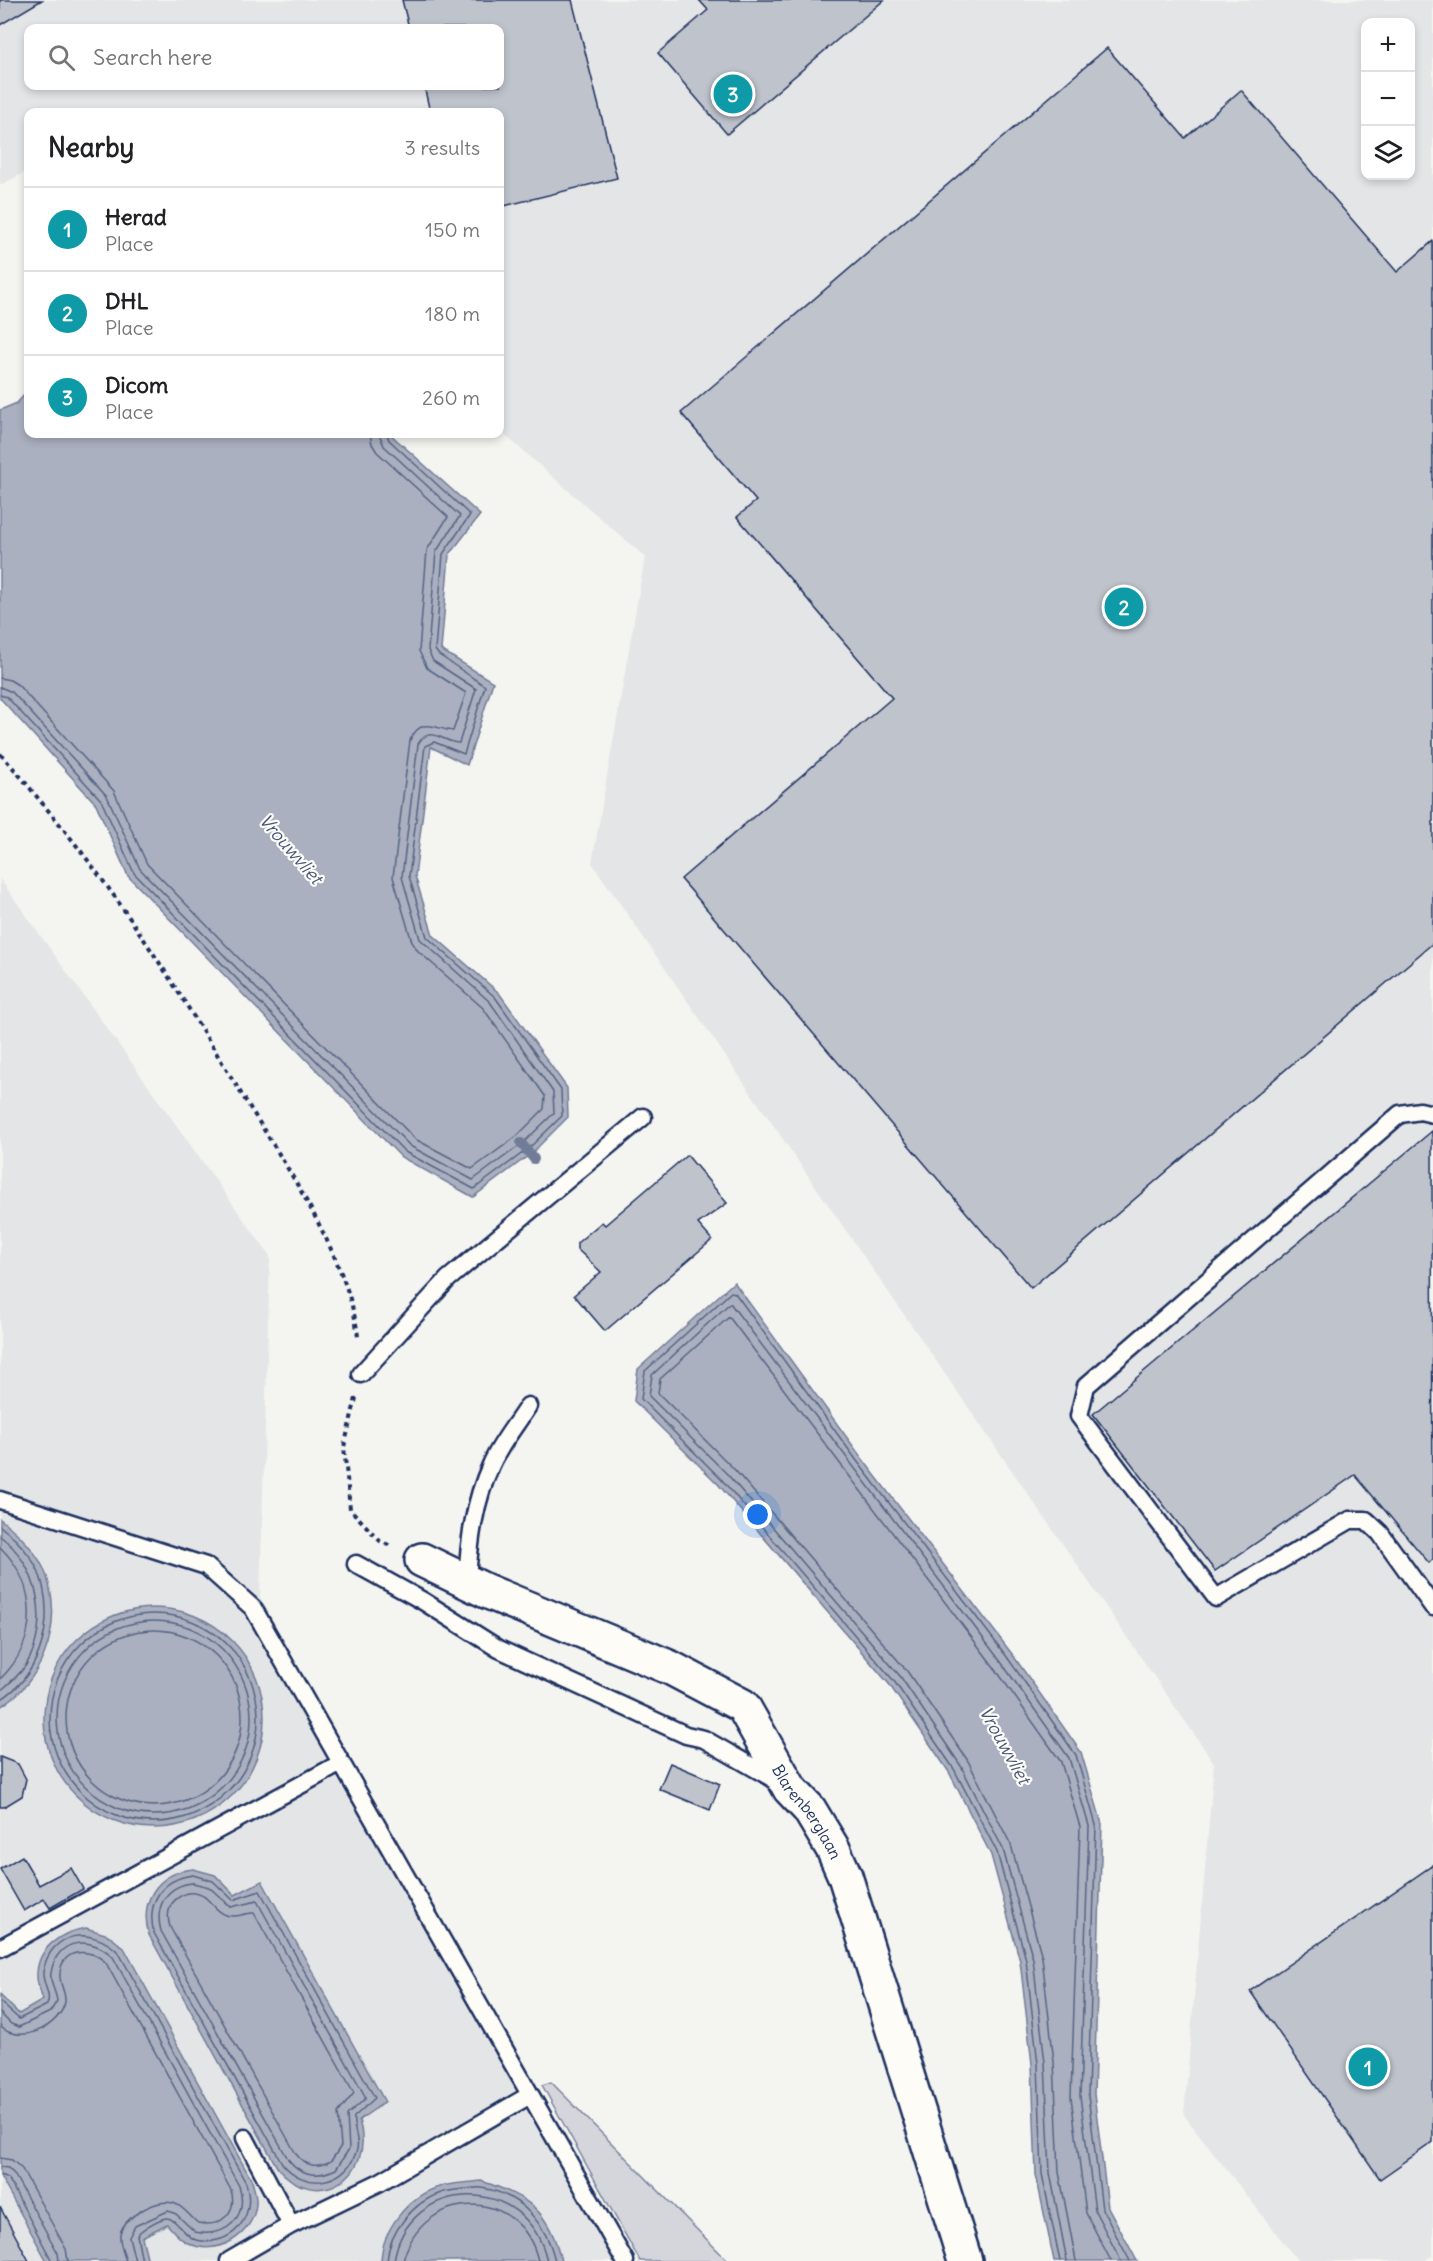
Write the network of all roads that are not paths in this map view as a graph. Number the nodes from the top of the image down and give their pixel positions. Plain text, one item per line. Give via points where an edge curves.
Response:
1 (1433, 1114) edge
2 (643, 1116) dead end
3 (361, 1374) road end
4 (528, 1406) dead end
5 (0, 1500) edge
6 (422, 1560) road end
7 (356, 1564) dead end
8 (466, 1582) junction
9 (1433, 1607) edge
10 (341, 1763) junction
11 (790, 1789) junction
12 (0, 1948) edge
13 (530, 2095) junction
14 (245, 2138) dead end
15 (291, 2225) junction
16 (230, 2261) edge
17 (625, 2261) edge
18 (965, 2261) edge

1 - 9 lane via 1400,1114 1086,1386 1079,1416 1216,1598 1350,1520 1366,1520 1380,1533
2 - 3 lane via 448,1279
4 - 8 lane via 491,1464 477,1502
5 - 10 lane via 206,1566 253,1608
6 - 8 street, Blarenberglaan
7 - 11 lane via 500,1649 686,1735 704,1739
8 - 11 street, Blarenberglaan via 671,1668 743,1706
10 - 12 lane
10 - 13 lane
11 - 18 street, Blarenberglaan via 808,1809 845,1876
13 - 15 lane via 380,2182
13 - 17 lane
14 - 15 lane
15 - 16 lane

